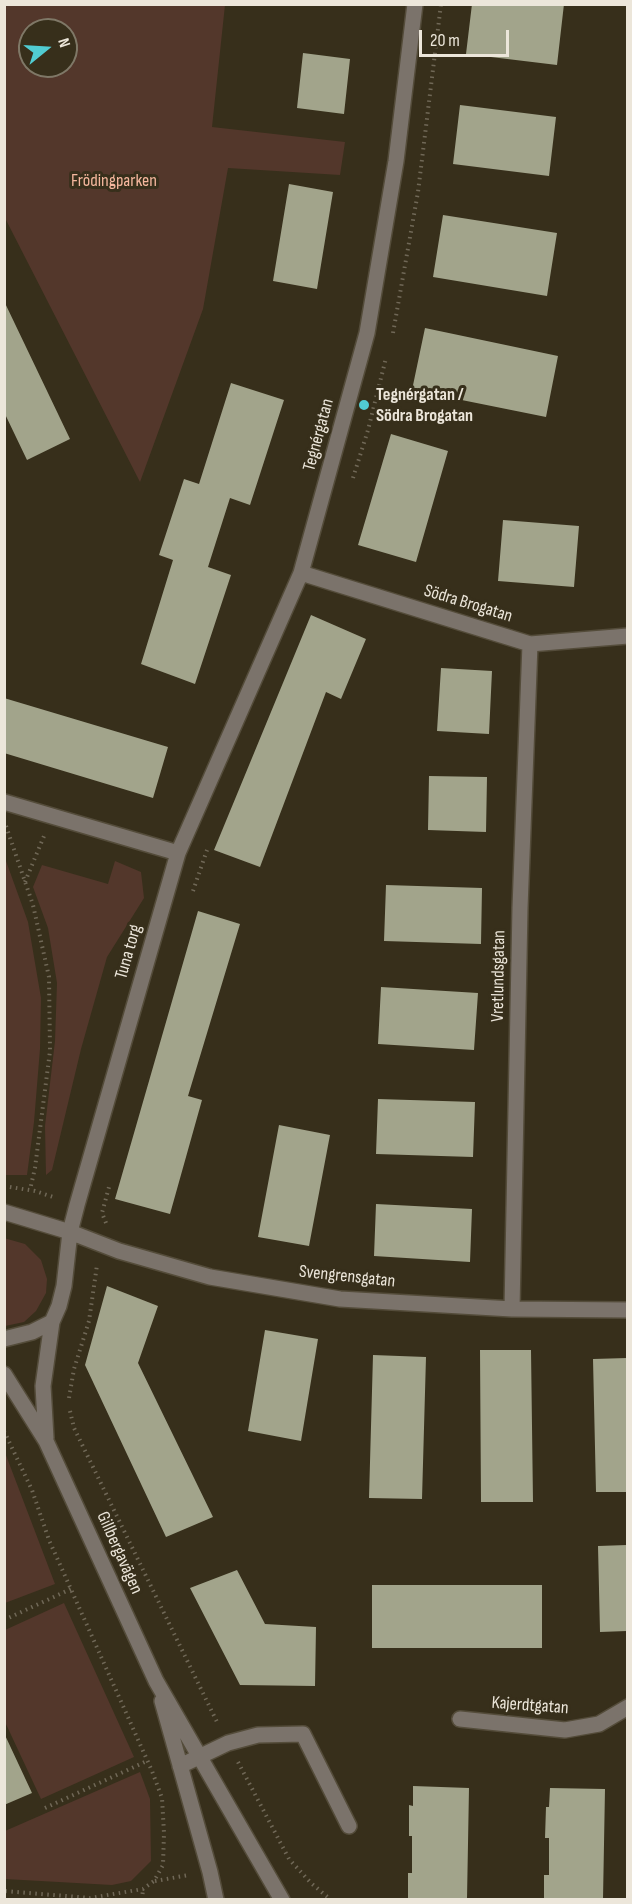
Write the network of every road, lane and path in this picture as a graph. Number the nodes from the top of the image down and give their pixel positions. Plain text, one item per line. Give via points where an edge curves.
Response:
1 (416, 4) edge
2 (301, 573) junction
3 (627, 636) edge
4 (530, 644) junction
5 (5, 811) edge
6 (52, 817) junction
7 (178, 853) junction
8 (25, 883) junction
9 (30, 1190) dead end
10 (4, 1212) edge
11 (70, 1232) junction
12 (512, 1309) junction
13 (627, 1310) edge
14 (52, 1322) junction
15 (4, 1338) edge
16 (74, 1369) dead end
17 (4, 1374) edge
18 (4, 1431) edge
19 (46, 1440) junction
20 (71, 1589) junction
21 (4, 1620) edge
22 (156, 1681) junction
23 (627, 1707) edge
24 (460, 1719) dead end
25 (228, 1743) junction
26 (200, 1756) junction
27 (147, 1761) junction
28 (180, 1766) junction
29 (45, 1808) dead end
30 (349, 1826) dead end
31 (210, 1872) junction
32 (154, 1881) junction
33 (143, 1889) junction
34 (4, 1891) edge
35 (142, 1899) edge
36 (216, 1899) edge
37 (282, 1899) edge
38 (332, 1899) edge

1 - 2 street, Tegnérgatan via 396,161 367,333
2 - 4 street, Södra Brogatan
2 - 7 street, Tegnérgatan
3 - 4 street, Södra Brogatan
4 - 12 street, Vretlundsgatan
5 - 6 street
5 - 8 path
6 - 7 street
6 - 8 path
7 - 11 street, Tuna torg
8 - 9 path via 49,977 50,1051
10 - 11 street, Svengrensgatan
11 - 12 street, Svengrensgatan via 119,1251 210,1277 340,1299
11 - 14 street, Tuna torg via 64,1286
12 - 13 street, Svengrensgatan
14 - 15 street via 32,1332
14 - 19 street, Gillbergavägen via 43,1386
16 - 25 path via 69,1398 74,1428
17 - 19 street, Gillbergavägen
18 - 20 path
19 - 22 street, Gillbergavägen
20 - 21 path
20 - 27 path
22 - 26 street, Gillbergavägen
22 - 28 street, Gillbergavägen
23 - 24 street, Kajerdtgatan via 599,1724 565,1730
25 - 26 street
25 - 30 street via 258,1735 303,1734
25 - 38 path via 289,1859
26 - 28 street
26 - 37 street, Gillbergavägen
27 - 29 path
27 - 32 path via 162,1798 163,1865
28 - 31 street, Gillbergavägen
31 - 32 path
31 - 36 street, Gillbergavägen
32 - 33 path
33 - 34 path via 90,1898
33 - 35 path

